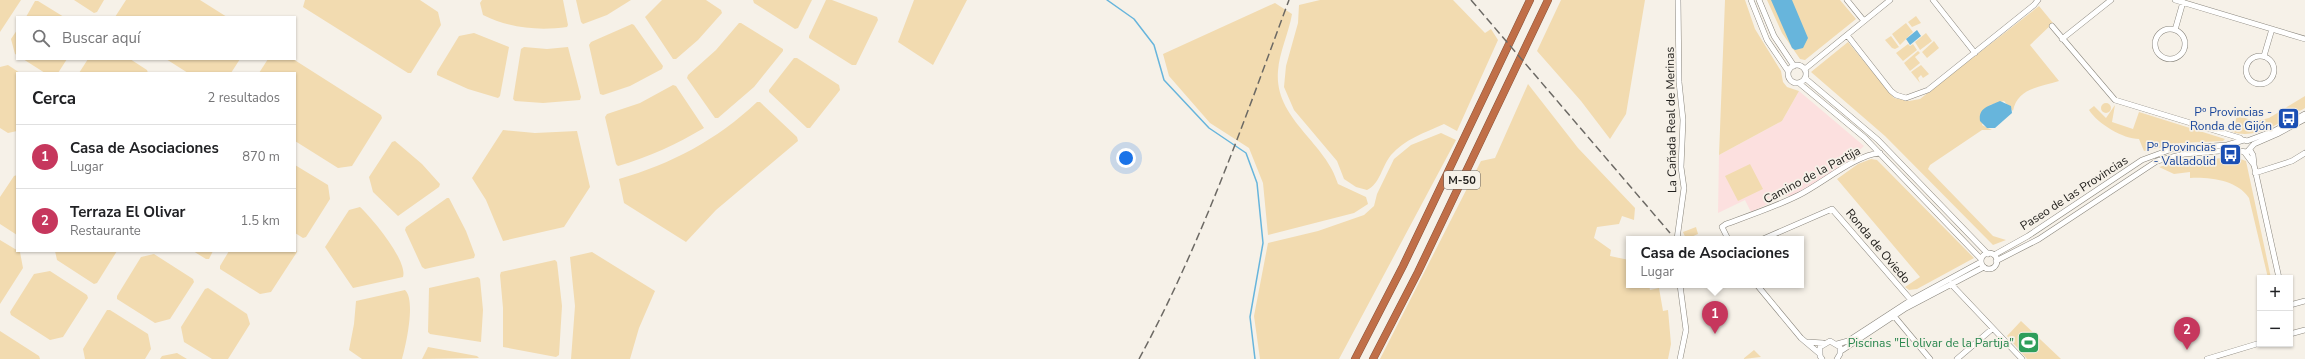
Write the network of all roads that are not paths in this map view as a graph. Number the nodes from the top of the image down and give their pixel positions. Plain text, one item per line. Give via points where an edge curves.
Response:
1 (1530, 0) edge
2 (1548, 0) edge
3 (1678, 0) edge
4 (1751, 0) edge
5 (1759, 0) edge
6 (1847, 0) edge
7 (1890, 0) edge
8 (1933, 0) edge
9 (2111, 0) edge
10 (2175, 0) edge
11 (2035, 1) edge
12 (2183, 2) junction
13 (1864, 21) junction
14 (2052, 26) dead end
15 (2272, 29) junction
16 (2175, 30) junction
17 (1847, 35) junction
18 (2062, 38) junction
19 (2305, 39) edge
20 (1975, 53) junction
21 (2264, 56) junction
22 (1794, 66) junction
23 (1805, 68) junction
24 (1788, 71) junction
25 (1806, 78) junction
26 (1799, 83) junction
27 (2305, 114) edge
28 (2305, 119) edge
29 (2243, 142) junction
30 (2248, 150) junction
31 (2239, 151) junction
32 (2305, 153) edge
33 (1880, 154) junction
34 (2255, 173) junction
35 (1677, 236) edge
36 (1726, 236) edge
37 (1769, 236) edge
38 (1988, 254) junction
39 (1994, 255) junction
40 (1996, 261) junction
41 (1982, 263) junction
42 (2278, 275) edge
43 (1951, 284) junction
44 (1680, 288) edge
45 (1759, 288) edge
46 (1910, 300) junction
47 (2305, 301) edge
48 (2293, 303) edge
49 (1894, 316) junction
50 (1992, 329) junction
51 (2305, 330) edge
52 (2293, 333) edge
53 (1808, 342) junction
54 (1823, 344) junction
55 (1837, 344) junction
56 (2257, 344) edge
57 (1841, 351) junction
58 (1820, 357) edge
59 (2211, 358) edge
60 (1355, 359) edge
61 (1373, 359) edge
62 (1680, 359) edge
63 (1837, 359) edge
64 (1930, 359) edge
65 (1957, 359) edge
66 (2022, 359) edge

1 - 60 highway, M-50 via 1403,266
2 - 61 highway, M-50 via 1418,272
3 - 35 street, La Cañada Real de Merinas via 1679,82 1683,120 1681,167 1684,188
4 - 24 street via 1767,40
5 - 22 street via 1774,36
6 - 13 street
7 - 13 street
8 - 20 street
9 - 18 street
10 - 12 street
11 - 20 street via 2034,6
12 - 15 street
12 - 16 street
13 - 17 street
14 - 18 street
15 - 19 street
15 - 21 street
16 - 16 street via 2165,30 2157,36 2155,45 2162,58 2177,58 2184,50 2185,40 2180,32
17 - 20 street via 1891,91 1906,98 1928,90
17 - 23 street
18 - 29 street via 2115,100 2240,138
21 - 21 street via 2255,56 2246,65 2246,74 2255,83 2264,83 2273,74 2271,62
22 - 23 street via 1800,65
22 - 24 street
23 - 25 street
24 - 26 street via 1791,82
25 - 26 street
25 - 38 street via 1878,140
26 - 33 street
27 - 29 street, Paseo de las Provincias via 2276,130
28 - 30 street
29 - 30 street
29 - 31 street
29 - 39 street, Paseo de las Provincias via 2172,149 2154,154 2028,236
30 - 31 street
30 - 34 street
31 - 40 street, Paseo de las Provincias via 2184,154 2157,161 2039,239
32 - 34 street via 2292,161
33 - 36 street, Camino de la Partija via 1860,159 1806,191 1762,212 1726,224 1722,227
33 - 41 street
34 - 42 street
37 - 46 street, Ronda de Oviedo via 1832,209
38 - 39 street
38 - 41 street
39 - 40 street
40 - 41 street, Paseo de las Provincias via 1991,268
41 - 43 street
41 - 46 street
43 - 49 street
43 - 50 street
44 - 62 street via 1686,330
45 - 53 street via 1801,338
46 - 55 street via 1848,341
47 - 48 street
49 - 57 street
49 - 64 street
50 - 65 street
50 - 66 street
51 - 52 street
53 - 54 street
53 - 58 street
54 - 55 street via 1830,341
54 - 58 street
55 - 57 street
56 - 59 street
57 - 63 street

